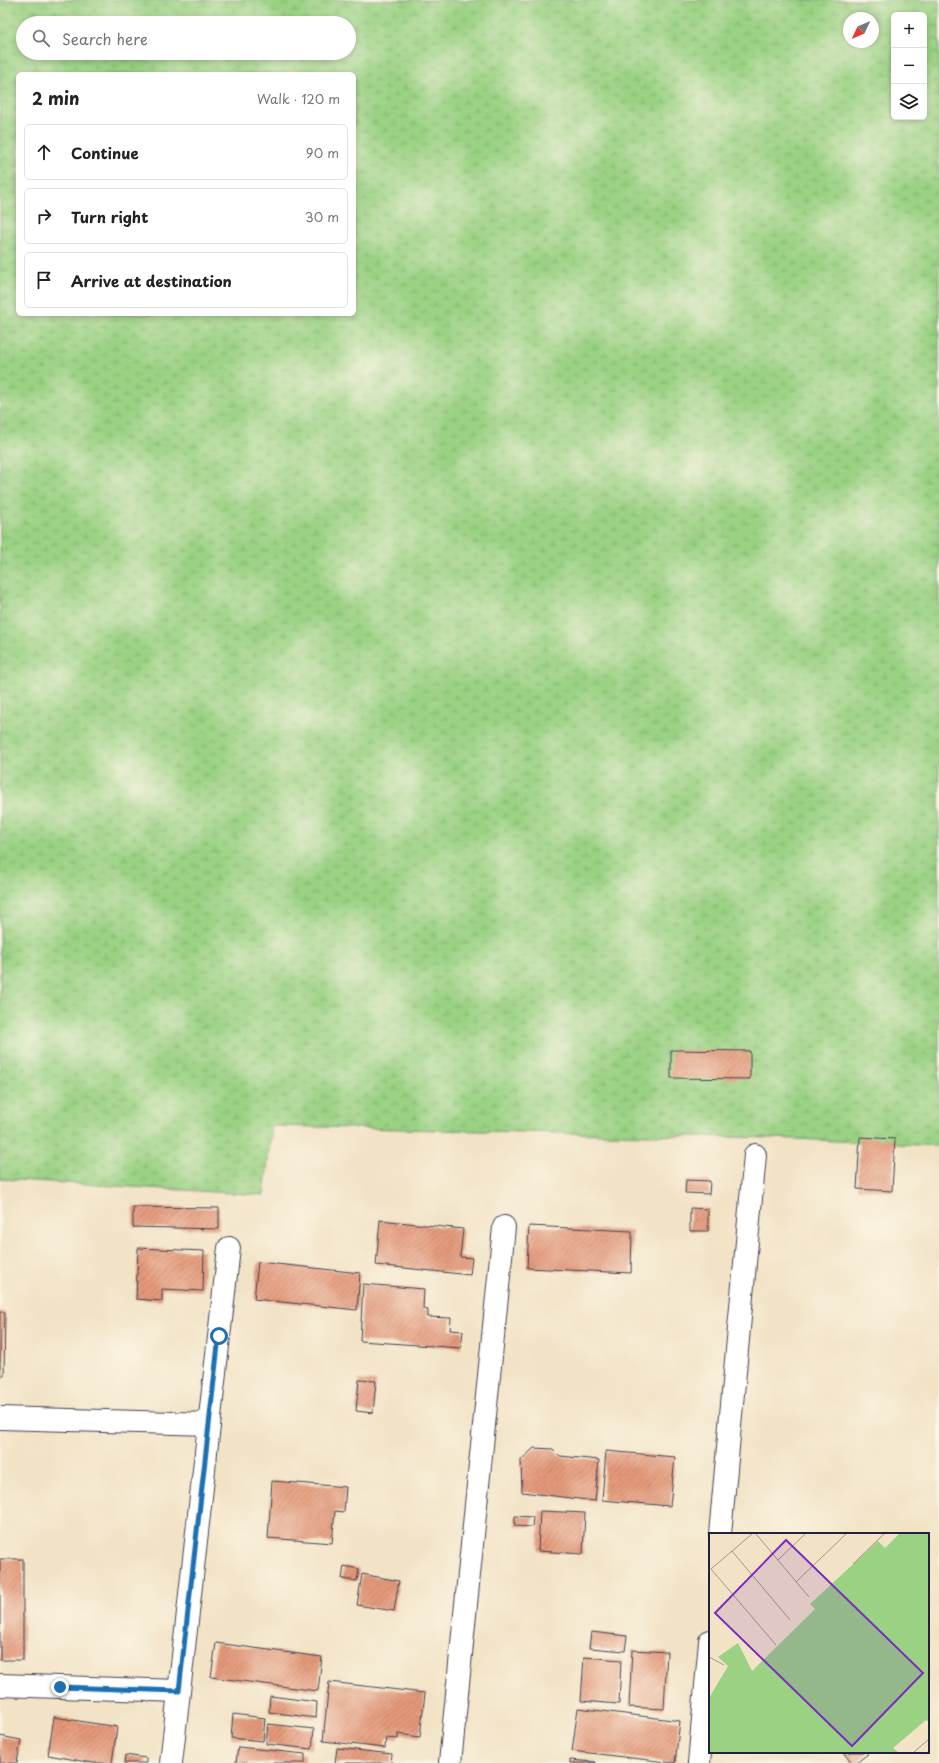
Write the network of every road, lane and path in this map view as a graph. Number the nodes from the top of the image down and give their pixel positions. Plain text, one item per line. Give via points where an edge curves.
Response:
1 (755, 1155) dead end
2 (504, 1226) dead end
3 (229, 1248) dead end
4 (0, 1418) edge
5 (210, 1424) junction
6 (720, 1533) edge
7 (709, 1653) edge
8 (0, 1685) edge
9 (179, 1691) junction
10 (171, 1763) edge
11 (450, 1763) edge
12 (699, 1763) edge

1 - 6 street
2 - 11 street
3 - 5 street
4 - 5 street
5 - 9 street
7 - 12 street
8 - 9 street
9 - 10 street

